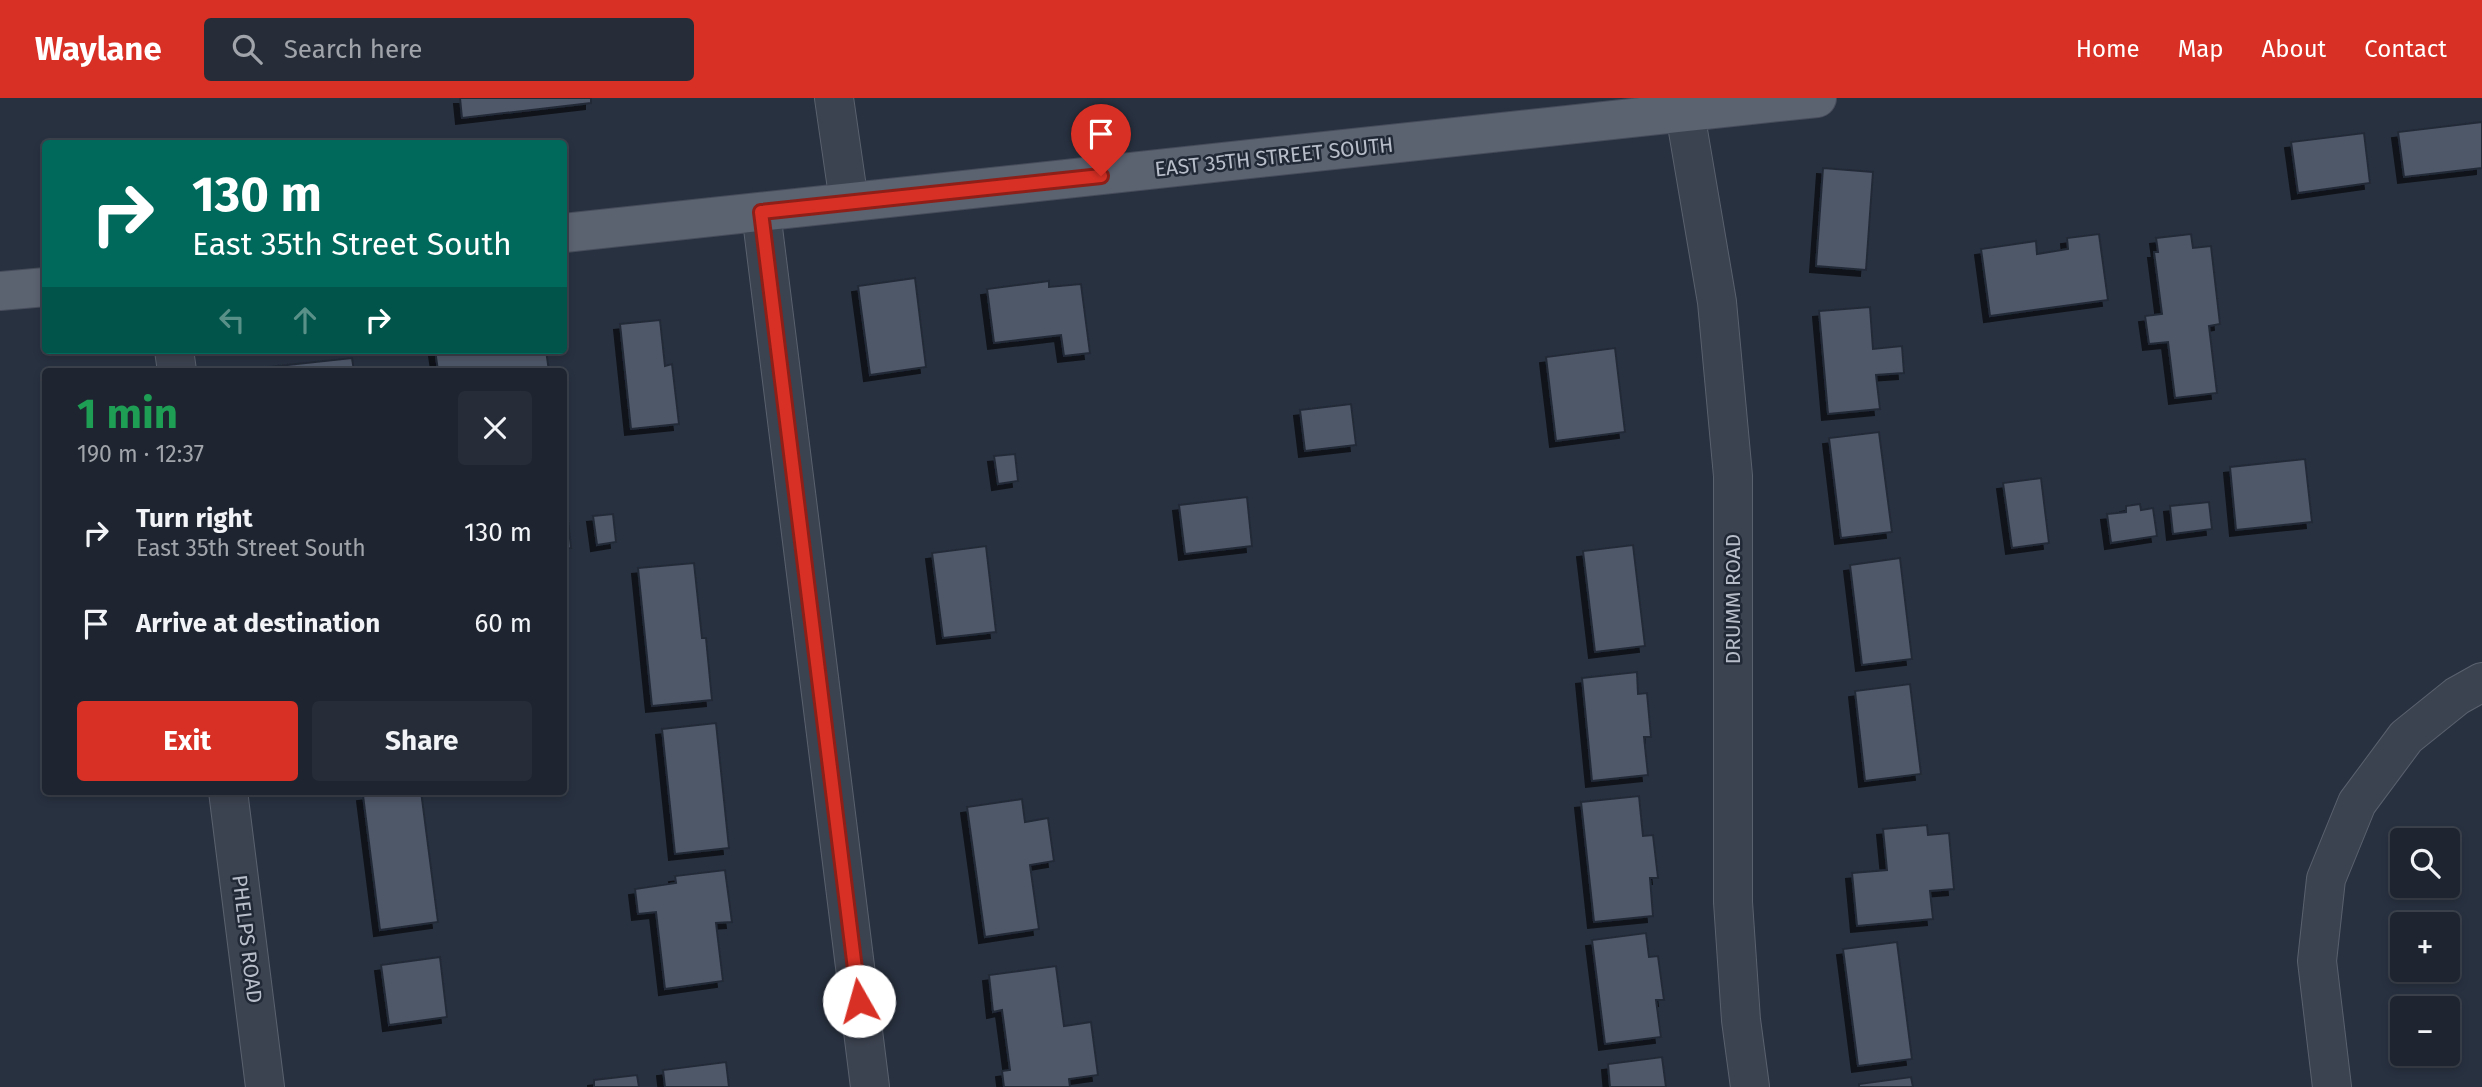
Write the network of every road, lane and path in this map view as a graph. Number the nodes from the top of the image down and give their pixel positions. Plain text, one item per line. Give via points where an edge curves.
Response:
1 (834, 98) edge
2 (1817, 98) edge
3 (1674, 109) edge
4 (849, 202) junction
5 (761, 212) junction
6 (567, 233) edge
7 (42, 286) edge
8 (0, 291) edge
9 (2482, 682) edge
10 (228, 795) edge
11 (265, 1087) edge
12 (870, 1087) edge
13 (1750, 1087) edge
14 (2332, 1087) edge

1 - 4 street
2 - 3 main road, EAST 35TH STREET SOUTH
3 - 4 main road, EAST 35TH STREET SOUTH
3 - 13 street, DRUMM ROAD via 1717,302 1733,476 1733,902
4 - 5 main road, EAST 35TH STREET SOUTH
5 - 6 main road, EAST 35TH STREET SOUTH
5 - 12 street
7 - 8 main road
9 - 14 street via 2406,737 2357,803 2326,879 2317,961
10 - 11 street, PHELPS ROAD

